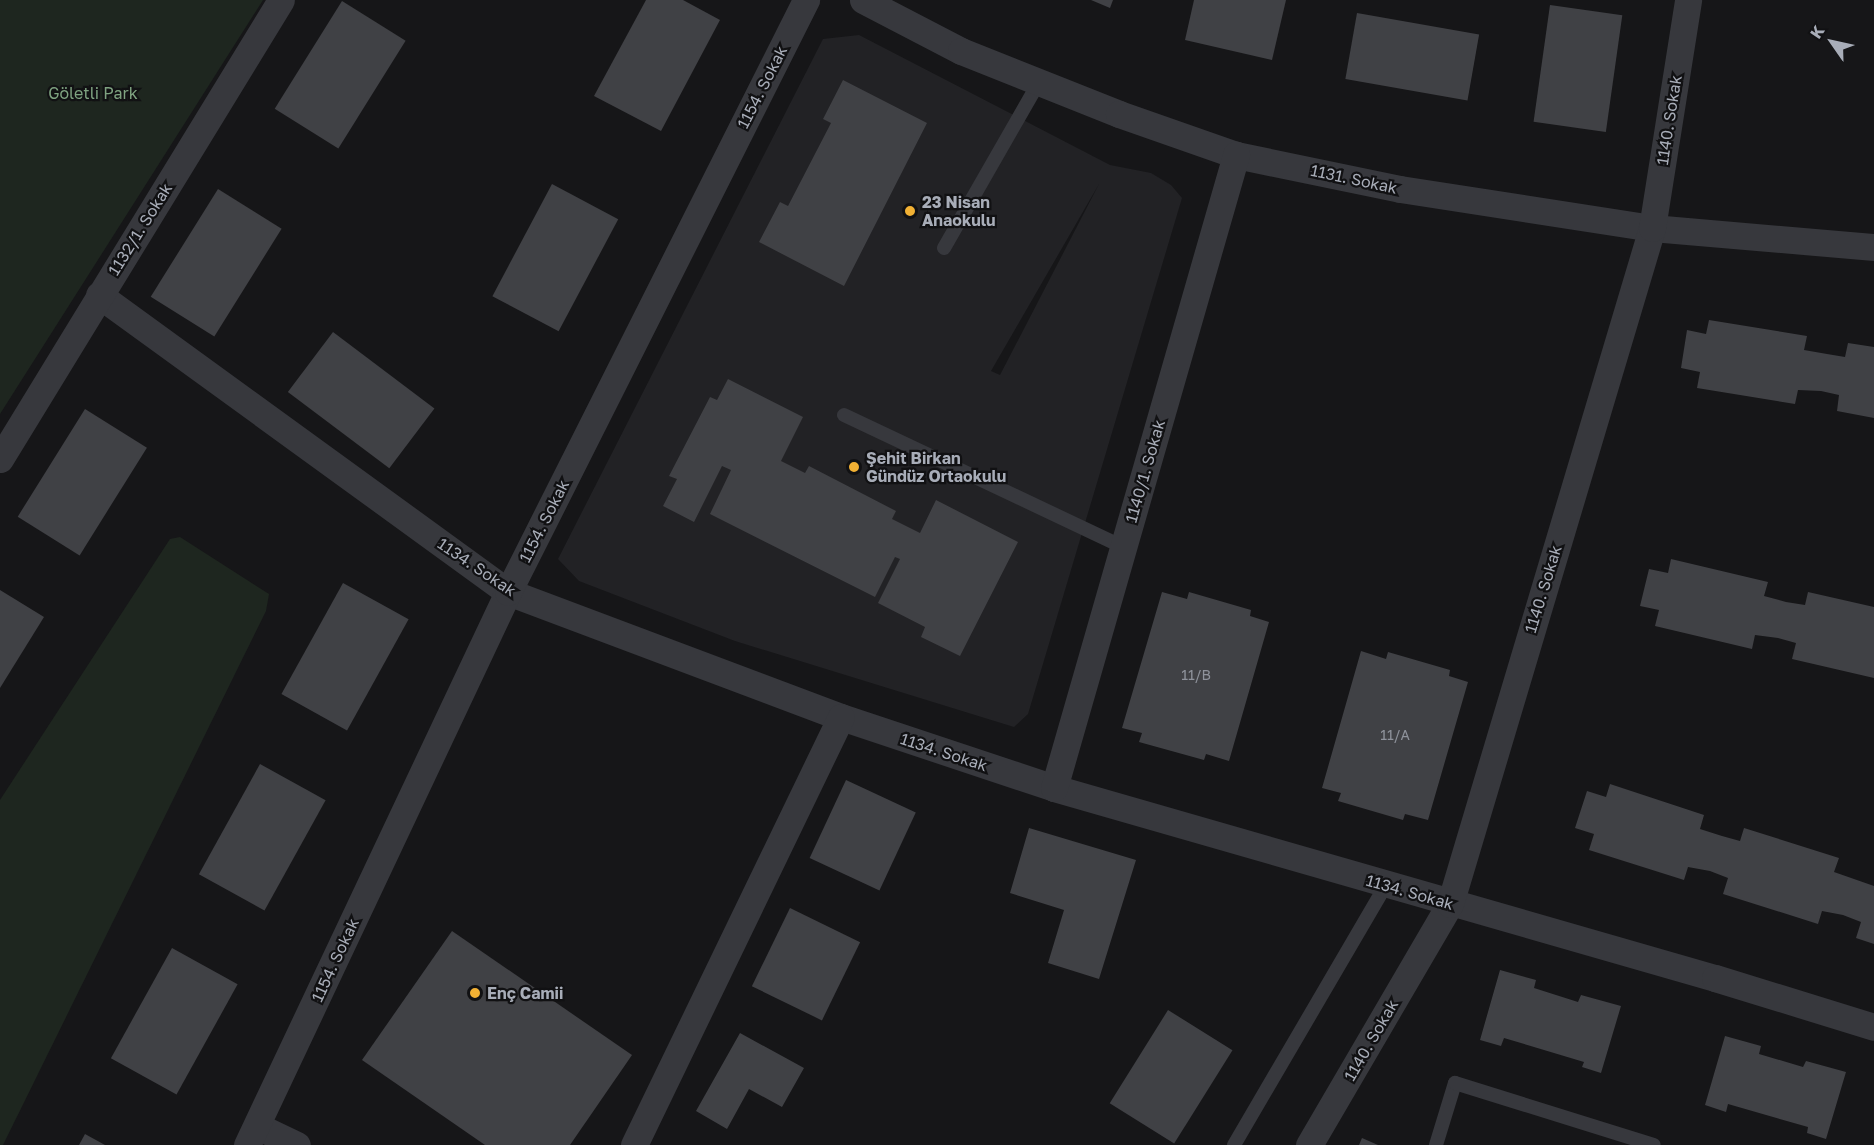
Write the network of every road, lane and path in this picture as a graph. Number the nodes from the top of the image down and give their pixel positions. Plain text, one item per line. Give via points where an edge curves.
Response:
1 (281, 0) edge
2 (806, 0) edge
3 (863, 0) edge
4 (1688, 0) edge
5 (1039, 82) junction
6 (1236, 155) junction
7 (1652, 228) junction
8 (1874, 247) edge
9 (944, 248) dead end
10 (99, 295) junction
11 (844, 415) dead end
12 (0, 459) edge
13 (1123, 547) junction
14 (508, 592) junction
15 (841, 717) junction
16 (1054, 788) junction
17 (1386, 885) junction
18 (1450, 904) junction
19 (1874, 1027) edge
20 (252, 1135) edge
21 (297, 1145) edge
22 (634, 1145) edge
23 (1234, 1145) edge
24 (1309, 1145) edge
25 (1436, 1145) edge
26 (1654, 1145) edge

1 - 10 street, 1132/1. Sokak
2 - 14 street, 1154. Sokak
3 - 5 street, 1131. Sokak via 961,51
4 - 7 street, 1140. Sokak
5 - 6 street, 1131. Sokak
5 - 9 lane
6 - 7 street, 1131. Sokak via 1400,189
6 - 13 street, 1140/1. Sokak
7 - 8 street, 1131. Sokak
7 - 18 street, 1140. Sokak
10 - 12 street, 1132/1. Sokak
10 - 14 street, 1134. Sokak
11 - 13 lane
13 - 16 street, 1140/1. Sokak
14 - 15 street, 1134. Sokak
14 - 20 street, 1154. Sokak
15 - 16 street, 1134. Sokak
15 - 22 street
16 - 17 street, 1134. Sokak
17 - 18 street, 1134. Sokak
17 - 23 lane
18 - 19 street, 1134. Sokak
18 - 24 street, 1140. Sokak
20 - 21 street
25 - 26 lane via 1455,1083

